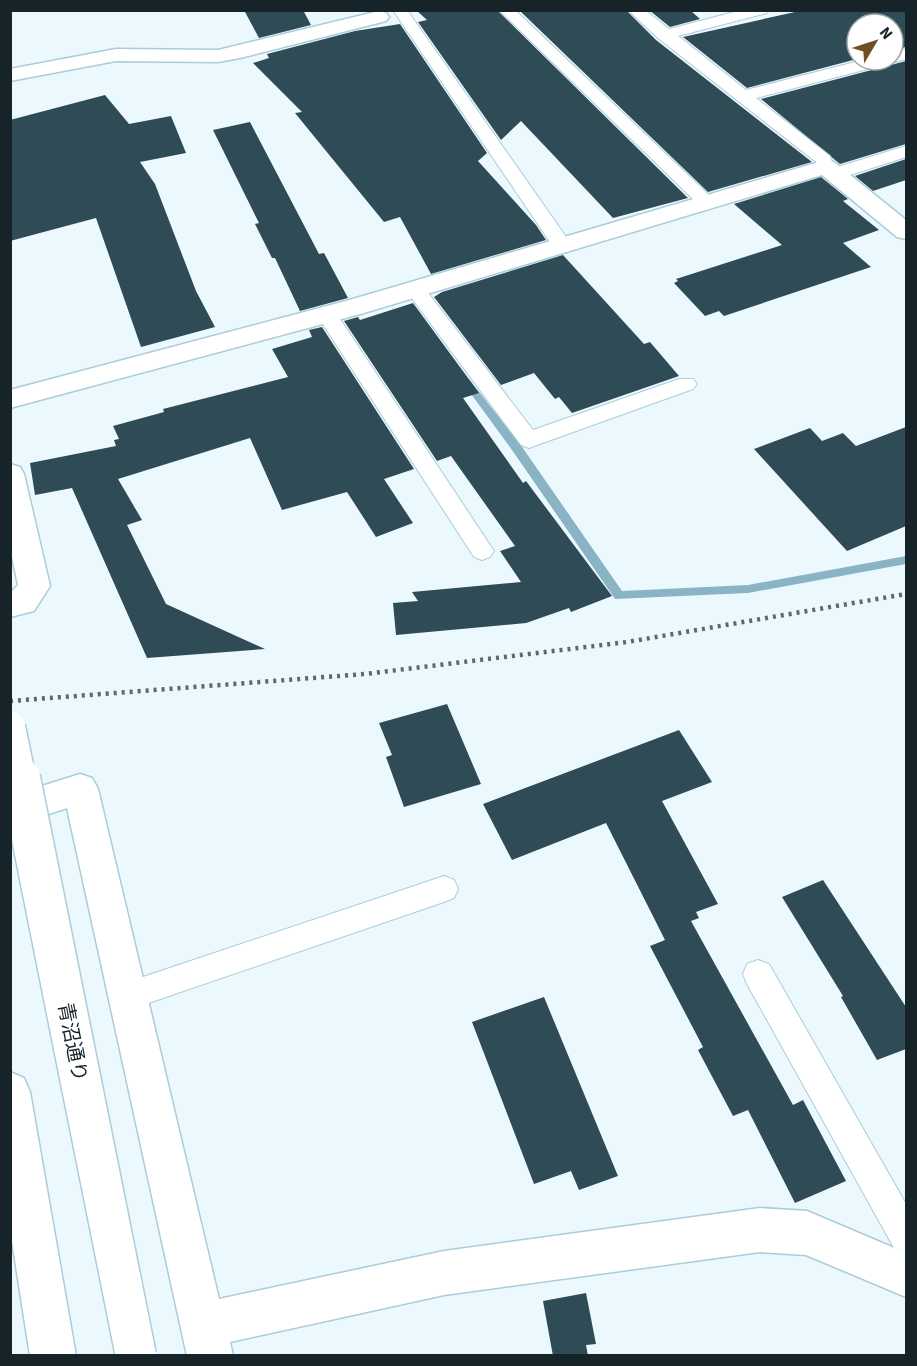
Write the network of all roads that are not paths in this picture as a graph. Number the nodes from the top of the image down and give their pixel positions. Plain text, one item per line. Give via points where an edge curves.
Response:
1 (506, 10) edge
2 (635, 10) edge
3 (762, 10) edge
4 (402, 11) edge
5 (377, 14) edge
6 (664, 35) junction
7 (845, 70) edge
8 (10, 75) edge
9 (742, 96) junction
10 (906, 151) edge
11 (831, 171) junction
12 (706, 202) junction
13 (906, 232) edge
14 (561, 244) junction
15 (415, 289) junction
16 (327, 315) junction
17 (686, 384) dead end
18 (10, 399) edge
19 (10, 474) edge
20 (482, 551) dead end
21 (10, 605) edge
22 (10, 728) edge
23 (10, 812) edge
24 (444, 889) dead end
25 (758, 974) dead end
26 (128, 996) junction
27 (10, 1092) edge
28 (906, 1236) edge
29 (906, 1275) edge
30 (207, 1340) edge
31 (53, 1356) edge
32 (136, 1356) edge

1 - 12 lane
2 - 6 lane
3 - 6 lane
4 - 5 lane
4 - 14 lane
5 - 8 street via 218,56 116,55
6 - 9 lane
7 - 9 lane
9 - 11 lane via 824,160
10 - 11 lane
11 - 12 street
11 - 13 street
12 - 14 street
14 - 15 street
15 - 16 street
15 - 17 lane via 529,440
16 - 18 street
16 - 20 lane
19 - 21 street via 34,586 23,602
22 - 32 street, 青沼通り, bridge
23 - 26 street via 80,789
24 - 26 lane
25 - 28 lane
26 - 30 street
27 - 31 street
29 - 30 street via 807,1233 760,1230 444,1273

